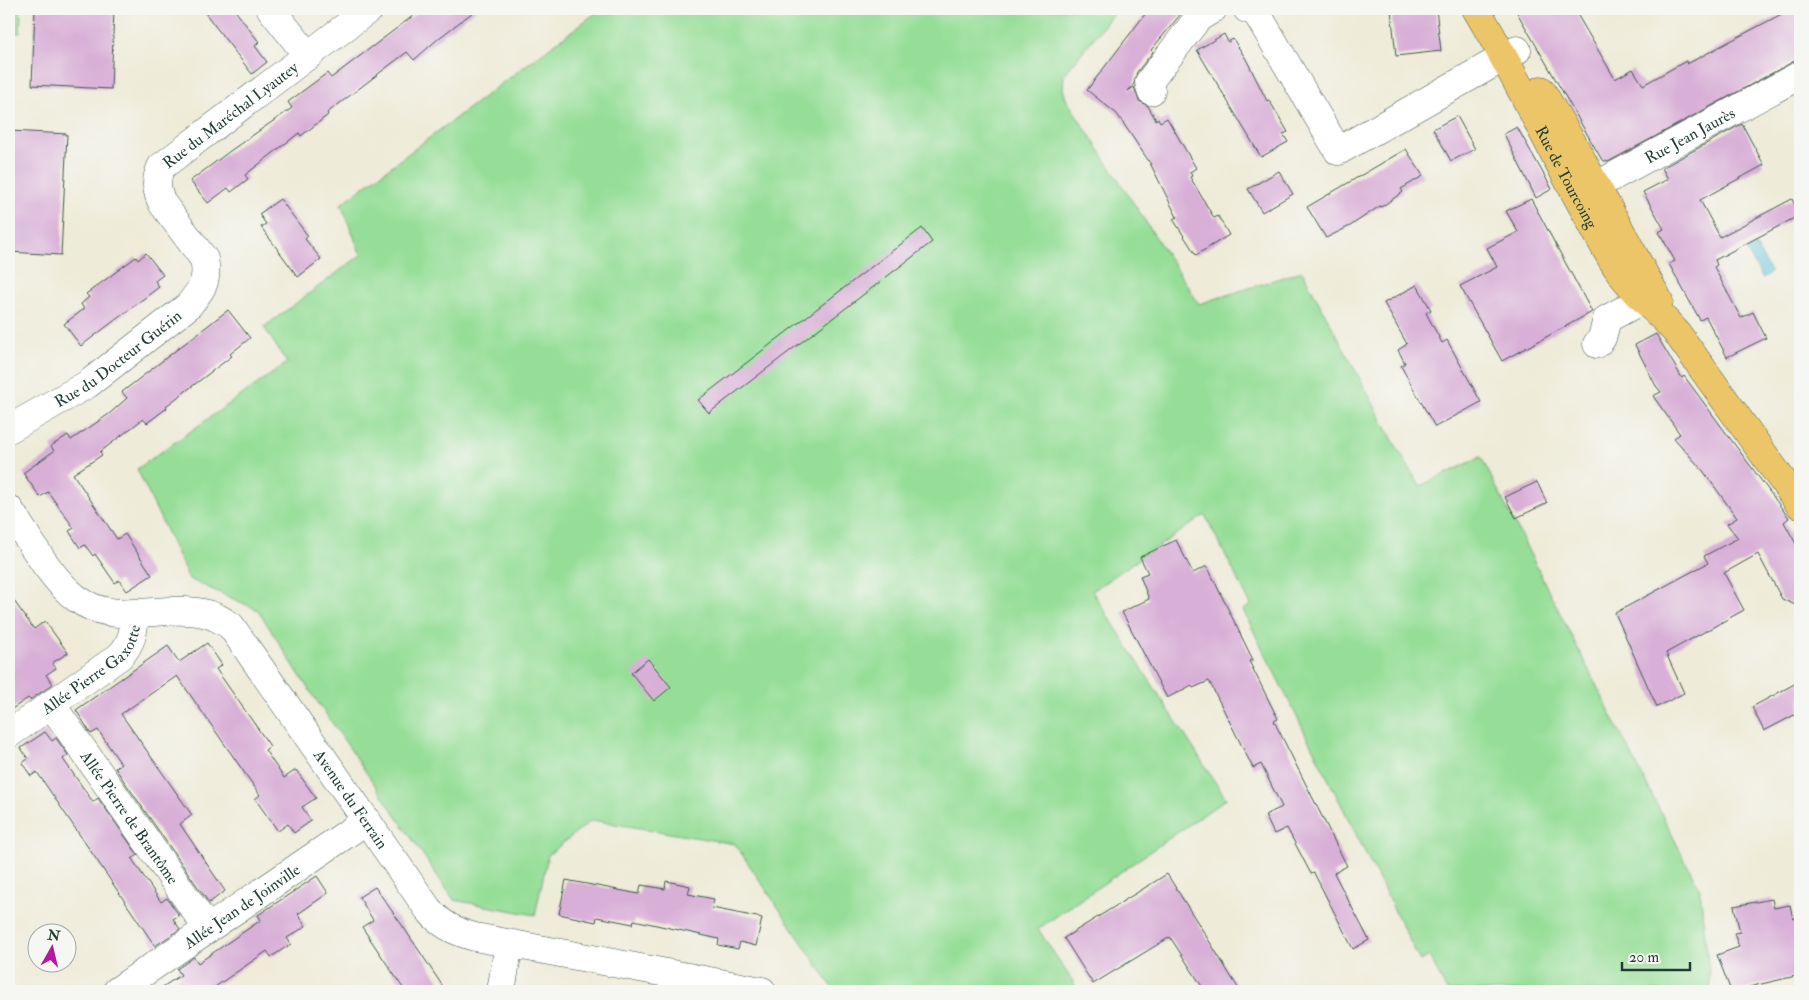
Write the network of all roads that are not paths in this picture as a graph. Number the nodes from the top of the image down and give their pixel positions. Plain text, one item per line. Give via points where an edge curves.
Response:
1 (271, 9) edge
2 (370, 9) edge
3 (1213, 9) edge
4 (1247, 9) edge
5 (1476, 9) edge
6 (1492, 9) edge
7 (1511, 54) junction
8 (308, 56) junction
9 (1800, 75) edge
10 (1151, 91) dead end
11 (1586, 190) junction
12 (206, 270) joint
13 (1649, 295) junction
14 (1597, 344) dead end
15 (9, 429) edge
16 (1800, 506) edge
17 (9, 509) edge
18 (135, 614) junction
19 (51, 704) junction
20 (9, 734) edge
21 (367, 820) junction
22 (208, 929) junction
23 (509, 944) junction
24 (117, 991) edge
25 (501, 991) edge
26 (762, 991) edge

1 - 8 street
2 - 8 street, Rue du Maréchal Lyautey
3 - 10 street via 1198,18 1149,82
4 - 7 street via 1256,12 1338,151
5 - 7 main road, Rue de Tourcoing
6 - 7 main road, Rue de Tourcoing
7 - 11 main road, Rue de Tourcoing
8 - 12 street, Rue du Maréchal Lyautey via 161,166 156,183 162,203 204,259
9 - 11 street, Rue Jean Jaurès
11 - 13 main road, Rue de Tourcoing
12 - 15 street, Rue du Docteur Guérin via 205,281 188,306 88,384
13 - 14 street via 1607,319
13 - 16 main road, Rue de Tourcoing
17 - 18 street, Avenue du Ferrain via 62,585 77,599 104,611
18 - 19 street, Allée Pierre Gaxotte via 132,639 127,649
18 - 21 street, Avenue du Ferrain via 193,611 219,618 231,626
19 - 20 street, Allée Pierre Gaxotte
19 - 22 street, Allée Pierre de Brantôme
21 - 22 street, Allée Jean de Joinville
21 - 23 street, Avenue du Ferrain via 437,920 460,933
22 - 24 street, Allée Jean de Joinville
23 - 25 street
23 - 26 street, Avenue du Ferrain

